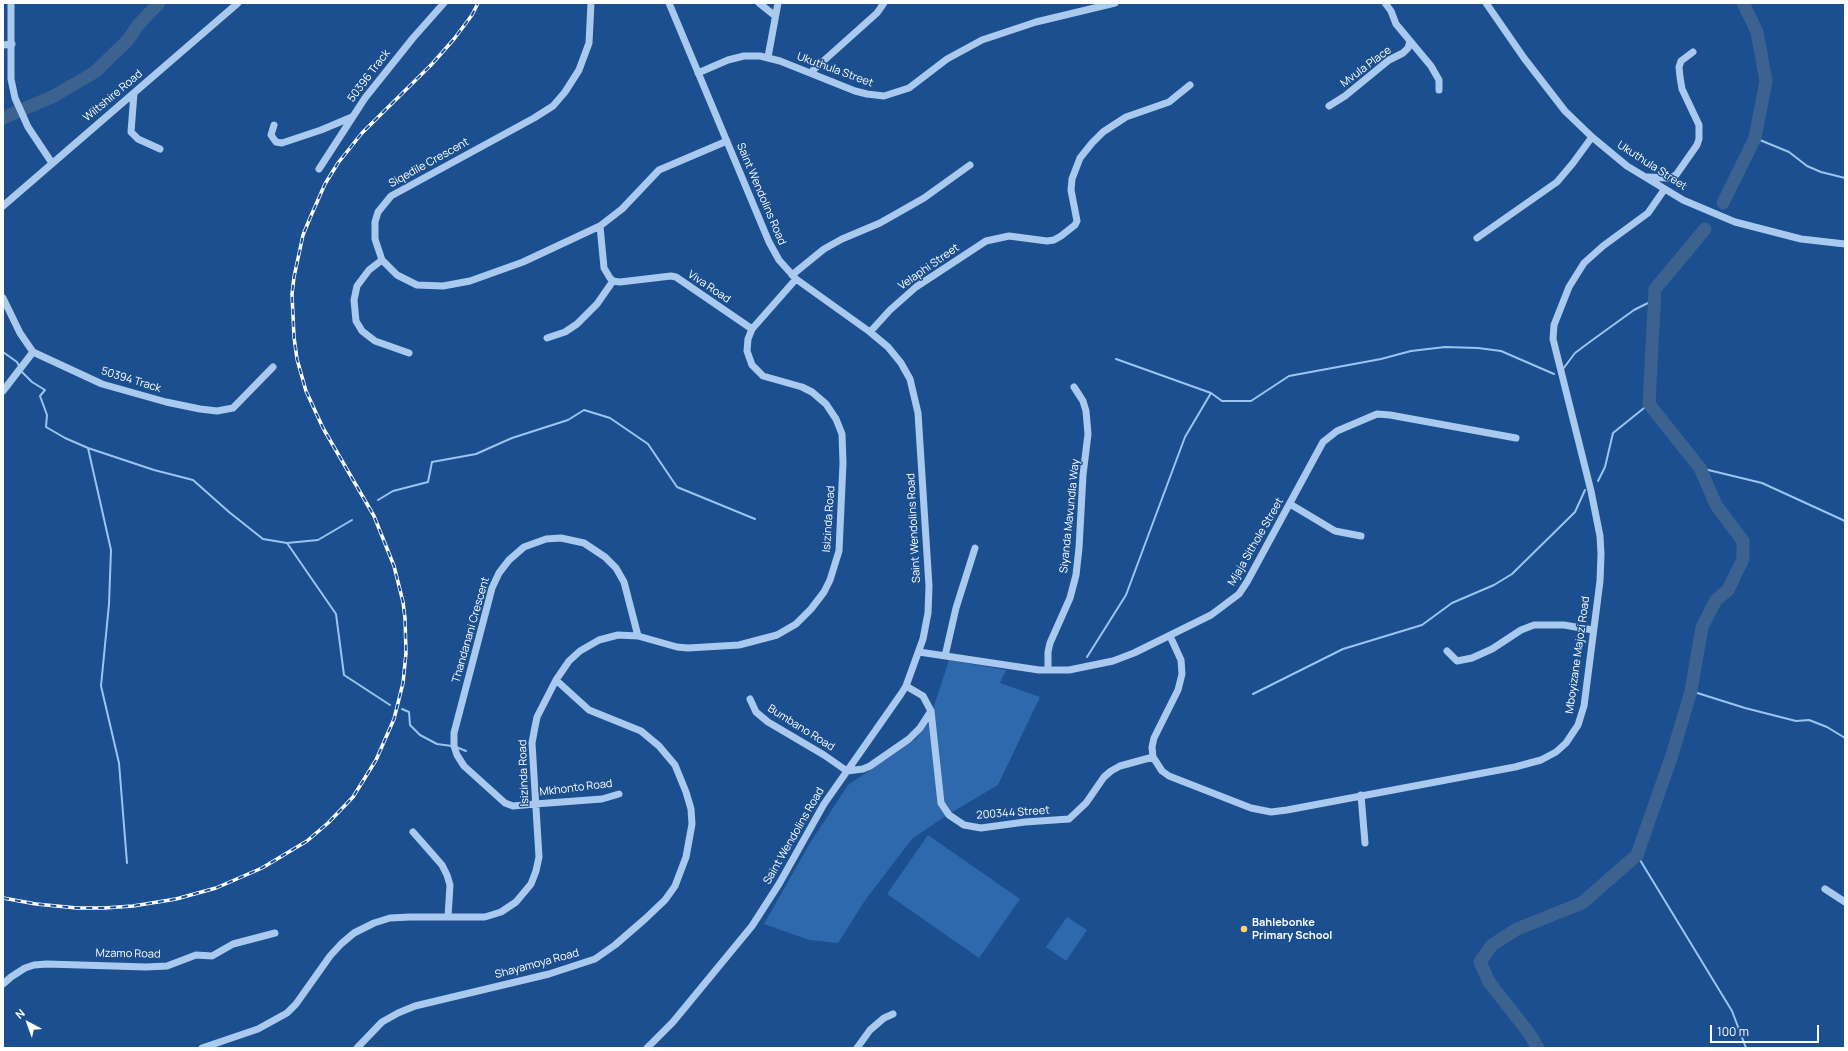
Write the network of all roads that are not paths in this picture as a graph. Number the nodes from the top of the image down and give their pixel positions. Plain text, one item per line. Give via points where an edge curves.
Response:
1 (11, 3) edge
2 (238, 3) edge
3 (444, 3) edge
4 (591, 3) edge
5 (669, 3) edge
6 (759, 3) edge
7 (778, 3) edge
8 (884, 3) edge
9 (1115, 3) edge
10 (1385, 3) edge
11 (1486, 3) edge
12 (1107, 4) edge
13 (774, 15) junction
14 (1410, 40) junction
15 (12, 44) junction
16 (3, 45) edge
17 (1693, 52) dead end
18 (768, 57) junction
19 (698, 73) junction
20 (810, 73) junction
21 (1190, 85) dead end
22 (1439, 90) dead end
23 (134, 93) junction
24 (1329, 106) dead end
25 (352, 117) junction
26 (274, 125) dead end
27 (1592, 137) junction
28 (727, 141) junction
29 (160, 149) dead end
30 (52, 163) junction
31 (970, 165) dead end
32 (319, 169) dead end
33 (1643, 176) junction
34 (1664, 190) junction
35 (3, 206) edge
36 (600, 226) junction
37 (1477, 238) dead end
38 (1845, 244) edge
39 (382, 260) junction
40 (794, 277) junction
41 (614, 281) junction
42 (3, 298) edge
43 (752, 329) junction
44 (870, 332) junction
45 (547, 338) dead end
46 (33, 352) junction
47 (409, 353) dead end
48 (273, 367) dead end
49 (1074, 387) dead end
50 (3, 391) edge
51 (1516, 438) dead end
52 (1290, 504) junction
53 (1361, 536) dead end
54 (976, 548) dead end
55 (1593, 630) junction
56 (638, 636) junction
57 (1170, 636) junction
58 (1447, 651) dead end
59 (919, 652) junction
60 (945, 656) junction
61 (1048, 670) junction
62 (556, 680) junction
63 (906, 686) junction
64 (750, 699) dead end
65 (931, 711) junction
66 (1154, 757) junction
67 (847, 771) junction
68 (619, 794) dead end
69 (1361, 795) junction
70 (535, 804) junction
71 (412, 832) dead end
72 (1365, 843) dead end
73 (1825, 889) dead end
74 (1845, 902) edge
75 (448, 917) junction
76 (276, 932) dead end
77 (3, 984) edge
78 (893, 1014) dead end
79 (202, 1048) edge
80 (357, 1048) edge
81 (647, 1048) edge
82 (857, 1048) edge

1 - 15 street
2 - 23 street, Wiltshire Road
3 - 25 street, 50396 Track via 408,43
4 - 39 street, Siqedile Crescent via 589,43 579,70 565,92 553,106 534,118 391,196 378,212 375,222 375,239
5 - 19 street, Saint Wendolins Road
6 - 13 street
7 - 13 street
8 - 20 street via 877,13
9 - 12 street, Ukuthula Street
10 - 14 street via 1396,24
11 - 27 street, Ukuthula Street via 1546,88
12 - 20 street, Ukuthula Street via 1036,22 982,40 946,59 909,88 891,95 867,94
13 - 18 street
14 - 22 street via 1431,66 1439,80
14 - 24 street, Mvula Place via 1408,48 1403,53
15 - 16 street
15 - 30 street via 11,79 18,108
17 - 33 street via 1681,61 1679,67 1682,89 1699,124 1697,146 1672,177
18 - 19 street, Ukuthula Street via 744,56
18 - 20 street, Ukuthula Street
19 - 28 street, Saint Wendolins Road
21 - 44 street, Velaphi Street via 1169,102 1111,125 1092,143 1080,158 1074,172 1071,190 1077,216 1075,225 1054,240 1009,236 986,241 916,288 890,310
23 - 29 street via 131,132 138,139
23 - 30 street, Wiltshire Road
25 - 26 street via 282,143 276,142 271,136
25 - 32 street, 50396 Track
27 - 33 street, Ukuthula Street
27 - 37 street via 1557,182
28 - 36 street, Siqedile Crescent via 659,170 622,209
28 - 40 street, Saint Wendolins Road via 769,242 779,260
30 - 35 street, Wiltshire Road
31 - 40 street via 924,198 880,223 824,249
33 - 34 street, Ukuthula Street
34 - 38 street, Ukuthula Street via 1757,229 1801,239
34 - 55 street, Mboyizane Majozi Road via 1648,213 1602,246 1584,263 1569,287 1554,325 1553,339 1600,536 1600,581
36 - 39 street, Siqedile Crescent via 524,262 456,284 429,287 417,285 397,275
36 - 41 street via 604,268
39 - 47 street via 369,270 357,286 354,300 356,321 362,331 375,341
40 - 43 street, Isizinda Road
40 - 44 street, Saint Wendolins Road
41 - 43 street, Viva Road via 676,277
41 - 45 street via 597,304 577,324 565,332
42 - 46 street via 20,333
43 - 56 street, Isizinda Road via 747,351 752,365 763,376 812,392 826,404 842,434 840,551 835,567 824,592 811,610 796,624 777,635 739,645 688,648
44 - 59 street, Saint Wendolins Road via 888,347 901,363 910,379 918,413 929,586 928,613
46 - 48 street, 50394 Track via 102,384 185,406 217,411 233,408
46 - 50 street
49 - 61 street, Siyanda Mavundla Way via 1083,401 1088,434 1079,548 1070,598 1050,643
51 - 52 street, Mjaja Sithole Street via 1377,414 1337,431 1323,442
52 - 53 street via 1336,530
52 - 57 street, Mjaja Sithole Street via 1239,594 1217,612
54 - 60 street via 956,608
55 - 58 street via 1564,625 1534,625 1472,658 1457,662
55 - 69 street, Mboyizane Majozi Road via 1583,711 1573,735 1556,752 1541,760 1514,767
56 - 62 street, Isizinda Road via 618,635 590,644 569,661
56 - 70 street, Thandanani Crescent via 621,575 606,556 584,543 561,538 534,543 509,560 499,572 486,606 454,733 454,746 464,766 501,800 513,806
57 - 61 street, Mjaja Sithole Street via 1113,661 1069,670
57 - 66 street via 1181,660 1182,674 1178,690 1154,738
59 - 60 street, Mjaja Sithole Street
59 - 63 street, Saint Wendolins Road
60 - 61 street, Mjaja Sithole Street
62 - 70 street, Isizinda Road via 537,717 532,743
62 - 80 street, Shayamoya Road via 588,710 641,731 659,746 675,765 691,808 692,824 686,857 675,886 665,900 645,919 595,959 548,974 415,1006 382,1022
63 - 65 street, 200344 Street via 923,696
63 - 67 street, Saint Wendolins Road
64 - 67 street, Bumbano Road via 756,712 768,722 824,754
65 - 66 street, 200344 Street via 941,803 949,815 964,825 993,828 1025,822 1069,820 1086,803 1111,770
65 - 67 street via 909,739 870,766
66 - 69 street, Mboyizane Majozi Road via 1162,771 1169,776 1263,811 1287,810
67 - 81 street, Saint Wendolins Road via 824,804 752,926 673,1022
68 - 70 street, Mkhonto Road via 602,799
69 - 72 street
70 - 75 street, Isizinda Road via 539,857 536,871 524,894 509,907 496,913 485,916
71 - 75 street via 442,865 447,875 450,885
73 - 74 street
75 - 79 street, Isizinda Road via 390,918 367,926 341,944 287,1013 258,1030
76 - 77 street, Mzamo Road via 233,944 212,956 196,954 168,966 34,965 25,968
78 - 82 street via 870,1030

